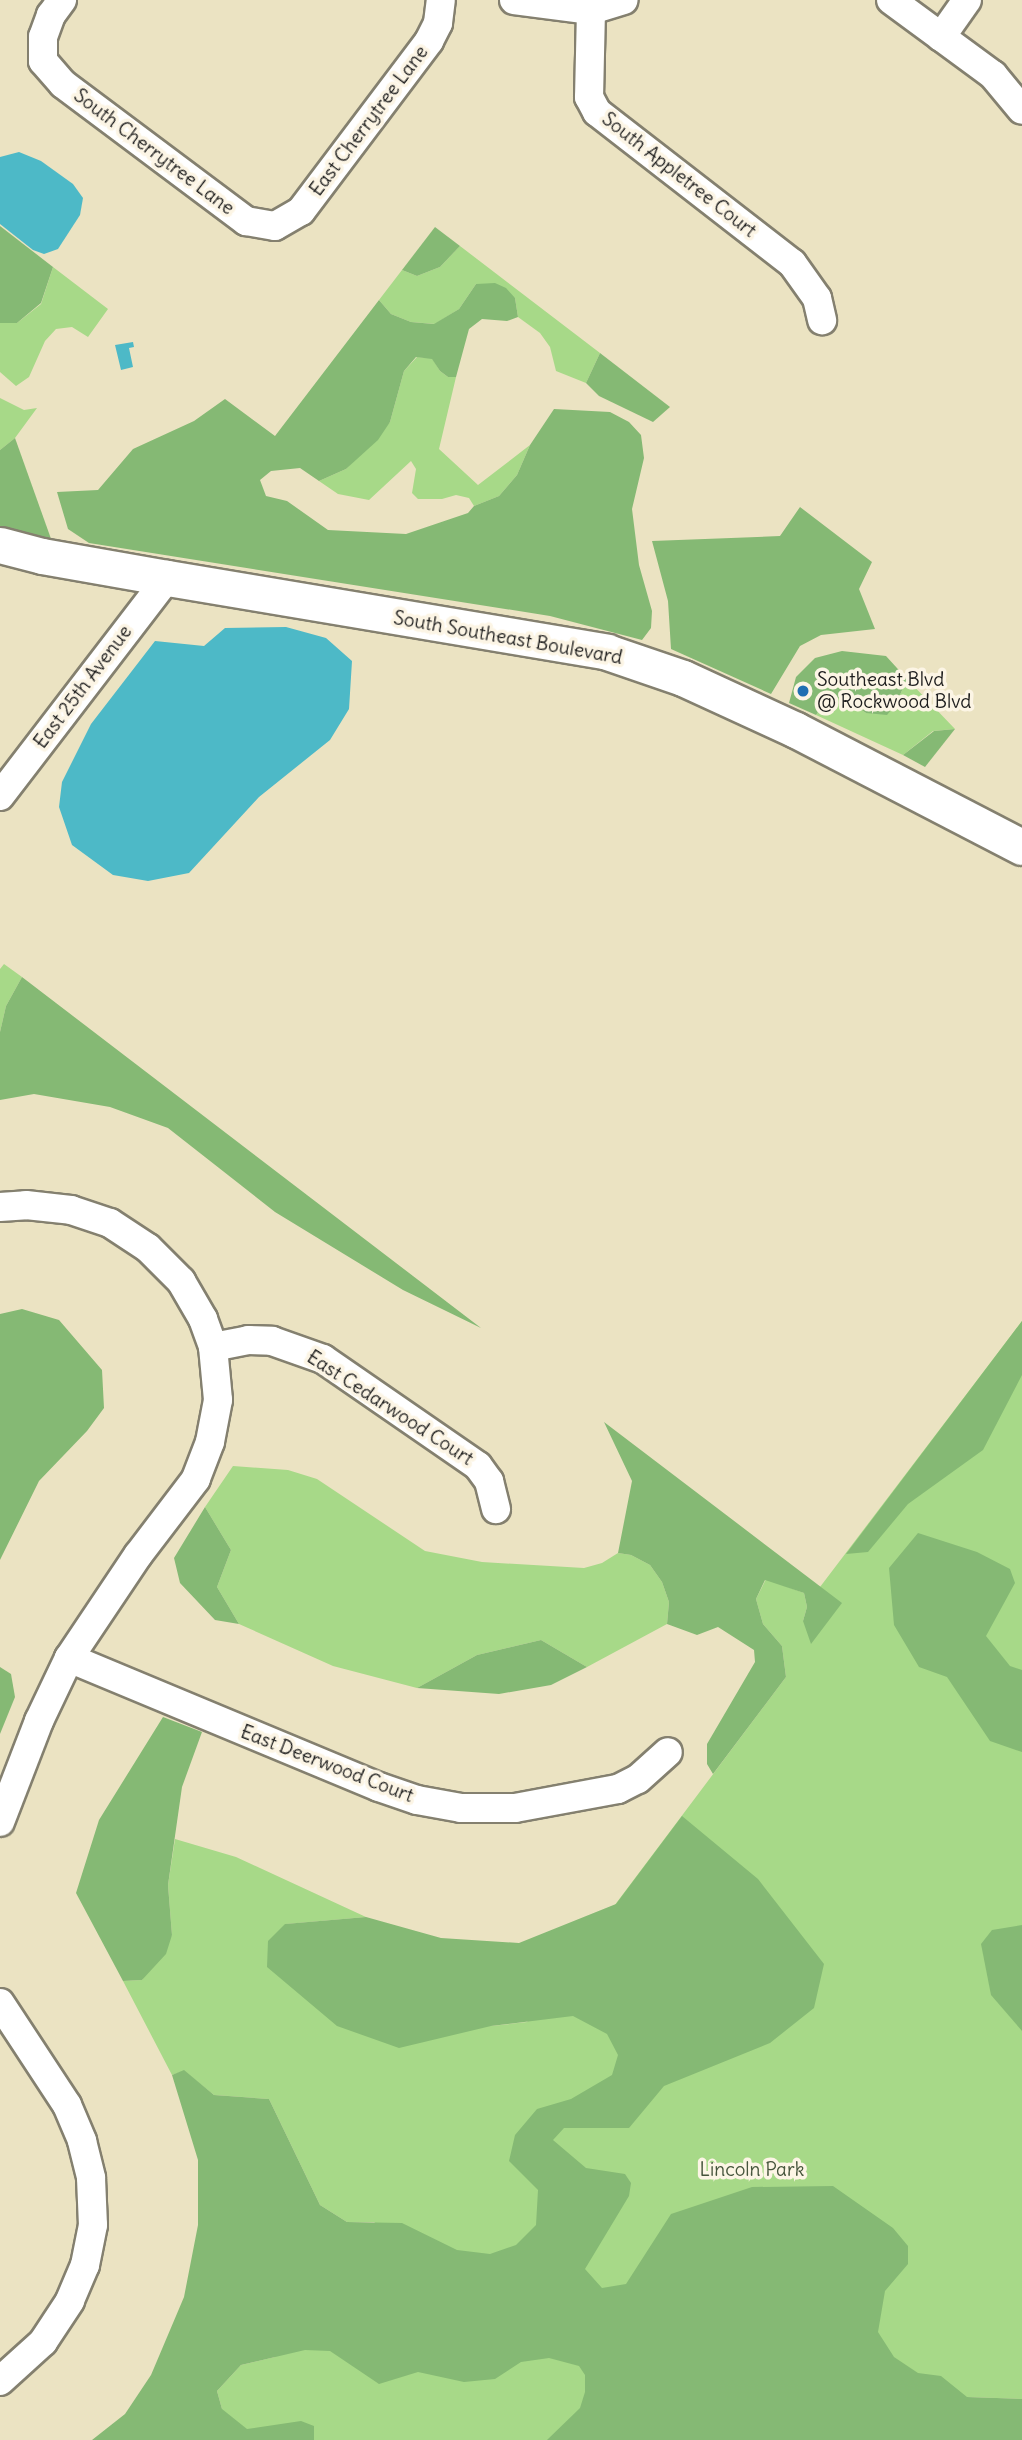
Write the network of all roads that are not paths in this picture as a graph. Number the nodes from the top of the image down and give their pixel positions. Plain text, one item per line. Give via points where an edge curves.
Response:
1 (62, 0) edge
2 (442, 0) edge
3 (513, 0) edge
4 (624, 0) edge
5 (891, 0) edge
6 (967, 0) edge
7 (591, 10) junction
8 (941, 37) junction
9 (1022, 110) edge
10 (275, 226) joint
11 (822, 320) dead end
12 (0, 545) edge
13 (167, 578) junction
14 (0, 796) edge
15 (1022, 846) edge
16 (0, 1207) edge
17 (213, 1347) junction
18 (496, 1509) dead end
19 (69, 1658) junction
20 (668, 1752) dead end
21 (0, 1822) edge
22 (0, 2003) edge
23 (0, 2381) edge

1 - 10 street, South Cherrytree Lane via 43,37 43,61 63,84 246,221
2 - 10 street, East Cherrytree Lane via 429,41 301,211
3 - 7 street
4 - 7 street
5 - 8 street
6 - 8 street
7 - 11 street, South Appletree Court via 589,97 597,112 792,263 817,298
8 - 9 street via 993,75
12 - 13 main road, South Southeast Boulevard
13 - 14 street, East 25th Avenue
13 - 15 main road, South Southeast Boulevard via 607,652 684,678 796,730
16 - 17 street via 71,1210 110,1223 149,1248 181,1281
17 - 18 street, East Cedarwood Court via 272,1341 323,1359 478,1465 489,1480
17 - 19 street via 218,1400 210,1442 196,1479
19 - 20 street, East Deerwood Court via 379,1787 461,1808 515,1808 618,1789 638,1779
19 - 21 street
22 - 23 street via 67,2105 91,2178 93,2225 85,2265 70,2301 43,2342

